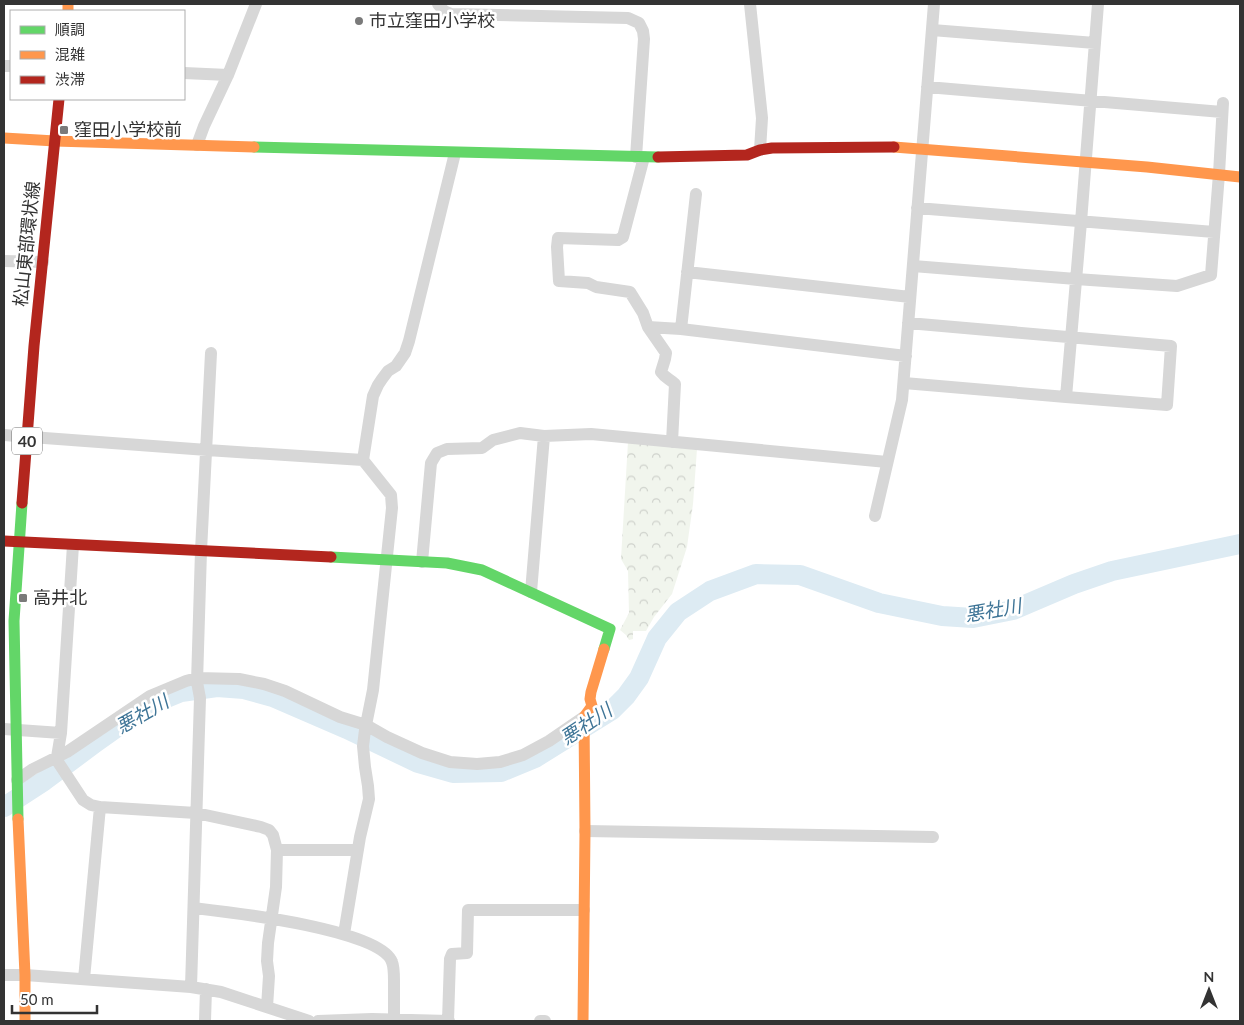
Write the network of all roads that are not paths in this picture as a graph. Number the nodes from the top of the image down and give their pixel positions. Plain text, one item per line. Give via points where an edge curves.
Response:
1 (256, 4) edge
2 (438, 4) edge
3 (750, 4) edge
4 (934, 4) edge
5 (1098, 4) edge
6 (932, 30) junction
7 (1095, 43) junction
8 (185, 73) edge
9 (228, 75) junction
10 (927, 87) junction
11 (59, 100) edge
12 (1091, 101) junction
13 (4, 138) edge
14 (55, 141) junction
15 (197, 145) junction
16 (760, 150) junction
17 (922, 150) junction
18 (456, 152) junction
19 (640, 157) junction
20 (1086, 163) junction
21 (1219, 174) junction
22 (1240, 176) edge
23 (696, 194) dead end
24 (917, 208) junction
25 (1081, 222) junction
26 (1214, 232) junction
27 (4, 261) edge
28 (43, 262) junction
29 (913, 266) junction
30 (687, 272) junction
31 (1076, 279) junction
32 (910, 297) junction
33 (908, 323) junction
34 (648, 327) junction
35 (681, 330) junction
36 (1071, 337) junction
37 (211, 353) dead end
38 (906, 356) junction
39 (904, 383) junction
40 (1066, 397) junction
41 (4, 434) edge
42 (27, 436) junction
43 (544, 436) junction
44 (672, 442) junction
45 (207, 450) junction
46 (363, 460) junction
47 (887, 462) junction
48 (875, 516) dead end
49 (4, 541) edge
50 (19, 542) junction
51 (73, 545) junction
52 (201, 551) junction
53 (387, 560) junction
54 (422, 562) junction
55 (531, 592) junction
56 (197, 680) junction
57 (584, 718) junction
58 (365, 728) junction
59 (10, 729) edge
60 (61, 733) junction
61 (57, 759) junction
62 (17, 782) junction
63 (100, 807) junction
64 (196, 813) junction
65 (585, 831) junction
66 (933, 837) dead end
67 (277, 850) junction
68 (358, 850) junction
69 (194, 908) junction
70 (584, 910) junction
71 (272, 918) junction
72 (344, 934) junction
73 (4, 975) edge
74 (25, 976) junction
75 (84, 979) junction
76 (191, 987) junction
77 (206, 989) junction
78 (267, 1007) junction
79 (398, 1020) edge
80 (25, 1021) edge
81 (206, 1021) edge
82 (309, 1021) edge
83 (318, 1021) edge
84 (448, 1021) edge
85 (540, 1021) edge
86 (545, 1021) edge
87 (583, 1021) edge

1 - 9 street
2 - 19 street via 451,14 628,18 639,23 644,39
3 - 16 street via 762,118
4 - 6 street
5 - 7 street
6 - 7 street
6 - 10 street
7 - 12 street
8 - 9 street
9 - 15 street
10 - 12 street
10 - 17 street
11 - 14 street, 松山東部環状線 / 40
12 - 20 street
12 - 21 street via 1222,108
13 - 14 street
14 - 15 street
14 - 28 street, 松山東部環状線 / 40
15 - 18 street
16 - 17 street via 890,147
16 - 19 street via 747,155
17 - 20 street
17 - 24 street
18 - 19 street
18 - 46 street via 409,341 405,353 382,378 373,396
19 - 34 street via 623,237 618,240 558,238 558,281 588,283 630,292
20 - 21 street
20 - 25 street
21 - 22 street
21 - 26 street
23 - 30 street
24 - 25 street
24 - 29 street
25 - 26 street
25 - 31 street
26 - 31 street via 1211,275 1177,286
27 - 28 street
28 - 42 street, 松山東部環状線 / 40
29 - 31 street
29 - 32 street
30 - 32 street
30 - 35 street
31 - 36 street
32 - 33 street
33 - 36 street
33 - 38 street
34 - 35 street
34 - 44 street via 666,353 661,372 675,384
35 - 38 street
36 - 40 street
36 - 40 street via 1172,346 1167,405
37 - 45 street
38 - 39 street
39 - 40 street
39 - 47 street
41 - 42 street
42 - 45 street
42 - 50 street, 松山東部環状線 / 40
43 - 44 street via 590,434
43 - 54 street via 520,433 492,440 482,448 447,449 437,453 431,463
43 - 55 street
44 - 47 street
45 - 46 street
45 - 52 street
46 - 53 street via 391,495
47 - 48 street
49 - 50 street
50 - 51 street
50 - 59 street, 松山東部環状線 / 40
51 - 52 street
51 - 60 street
52 - 53 street
52 - 56 street
53 - 54 street
53 - 58 street via 373,690
54 - 55 street via 482,570
55 - 57 street via 610,629 591,692 592,706
56 - 58 street via 240,679 264,684
56 - 61 street via 186,681 150,696
56 - 64 street via 200,698
57 - 58 street via 523,755 477,764 450,762 422,753
57 - 65 street
58 - 68 street via 363,746 369,799
59 - 60 street
59 - 62 street, 松山東部環状線 / 40
60 - 61 street
61 - 62 street via 33,769
61 - 63 street via 84,800
62 - 74 street, 松山東部環状線 / 40
63 - 64 street
63 - 75 street
64 - 67 street via 268,830 273,835
64 - 69 street
65 - 66 street
65 - 70 street
67 - 68 street
67 - 71 street
68 - 72 street
69 - 71 street
69 - 76 street
70 - 84 street via 468,910 467,953 452,954 450,959
70 - 87 street
71 - 72 street
71 - 78 street via 268,942
72 - 79 street via 373,945 392,961
73 - 74 street
74 - 75 street
74 - 80 street, 松山東部環状線 / 40
75 - 76 street
76 - 77 street
77 - 78 street
77 - 81 street
78 - 82 street
79 - 83 street
79 - 84 street
85 - 86 street

